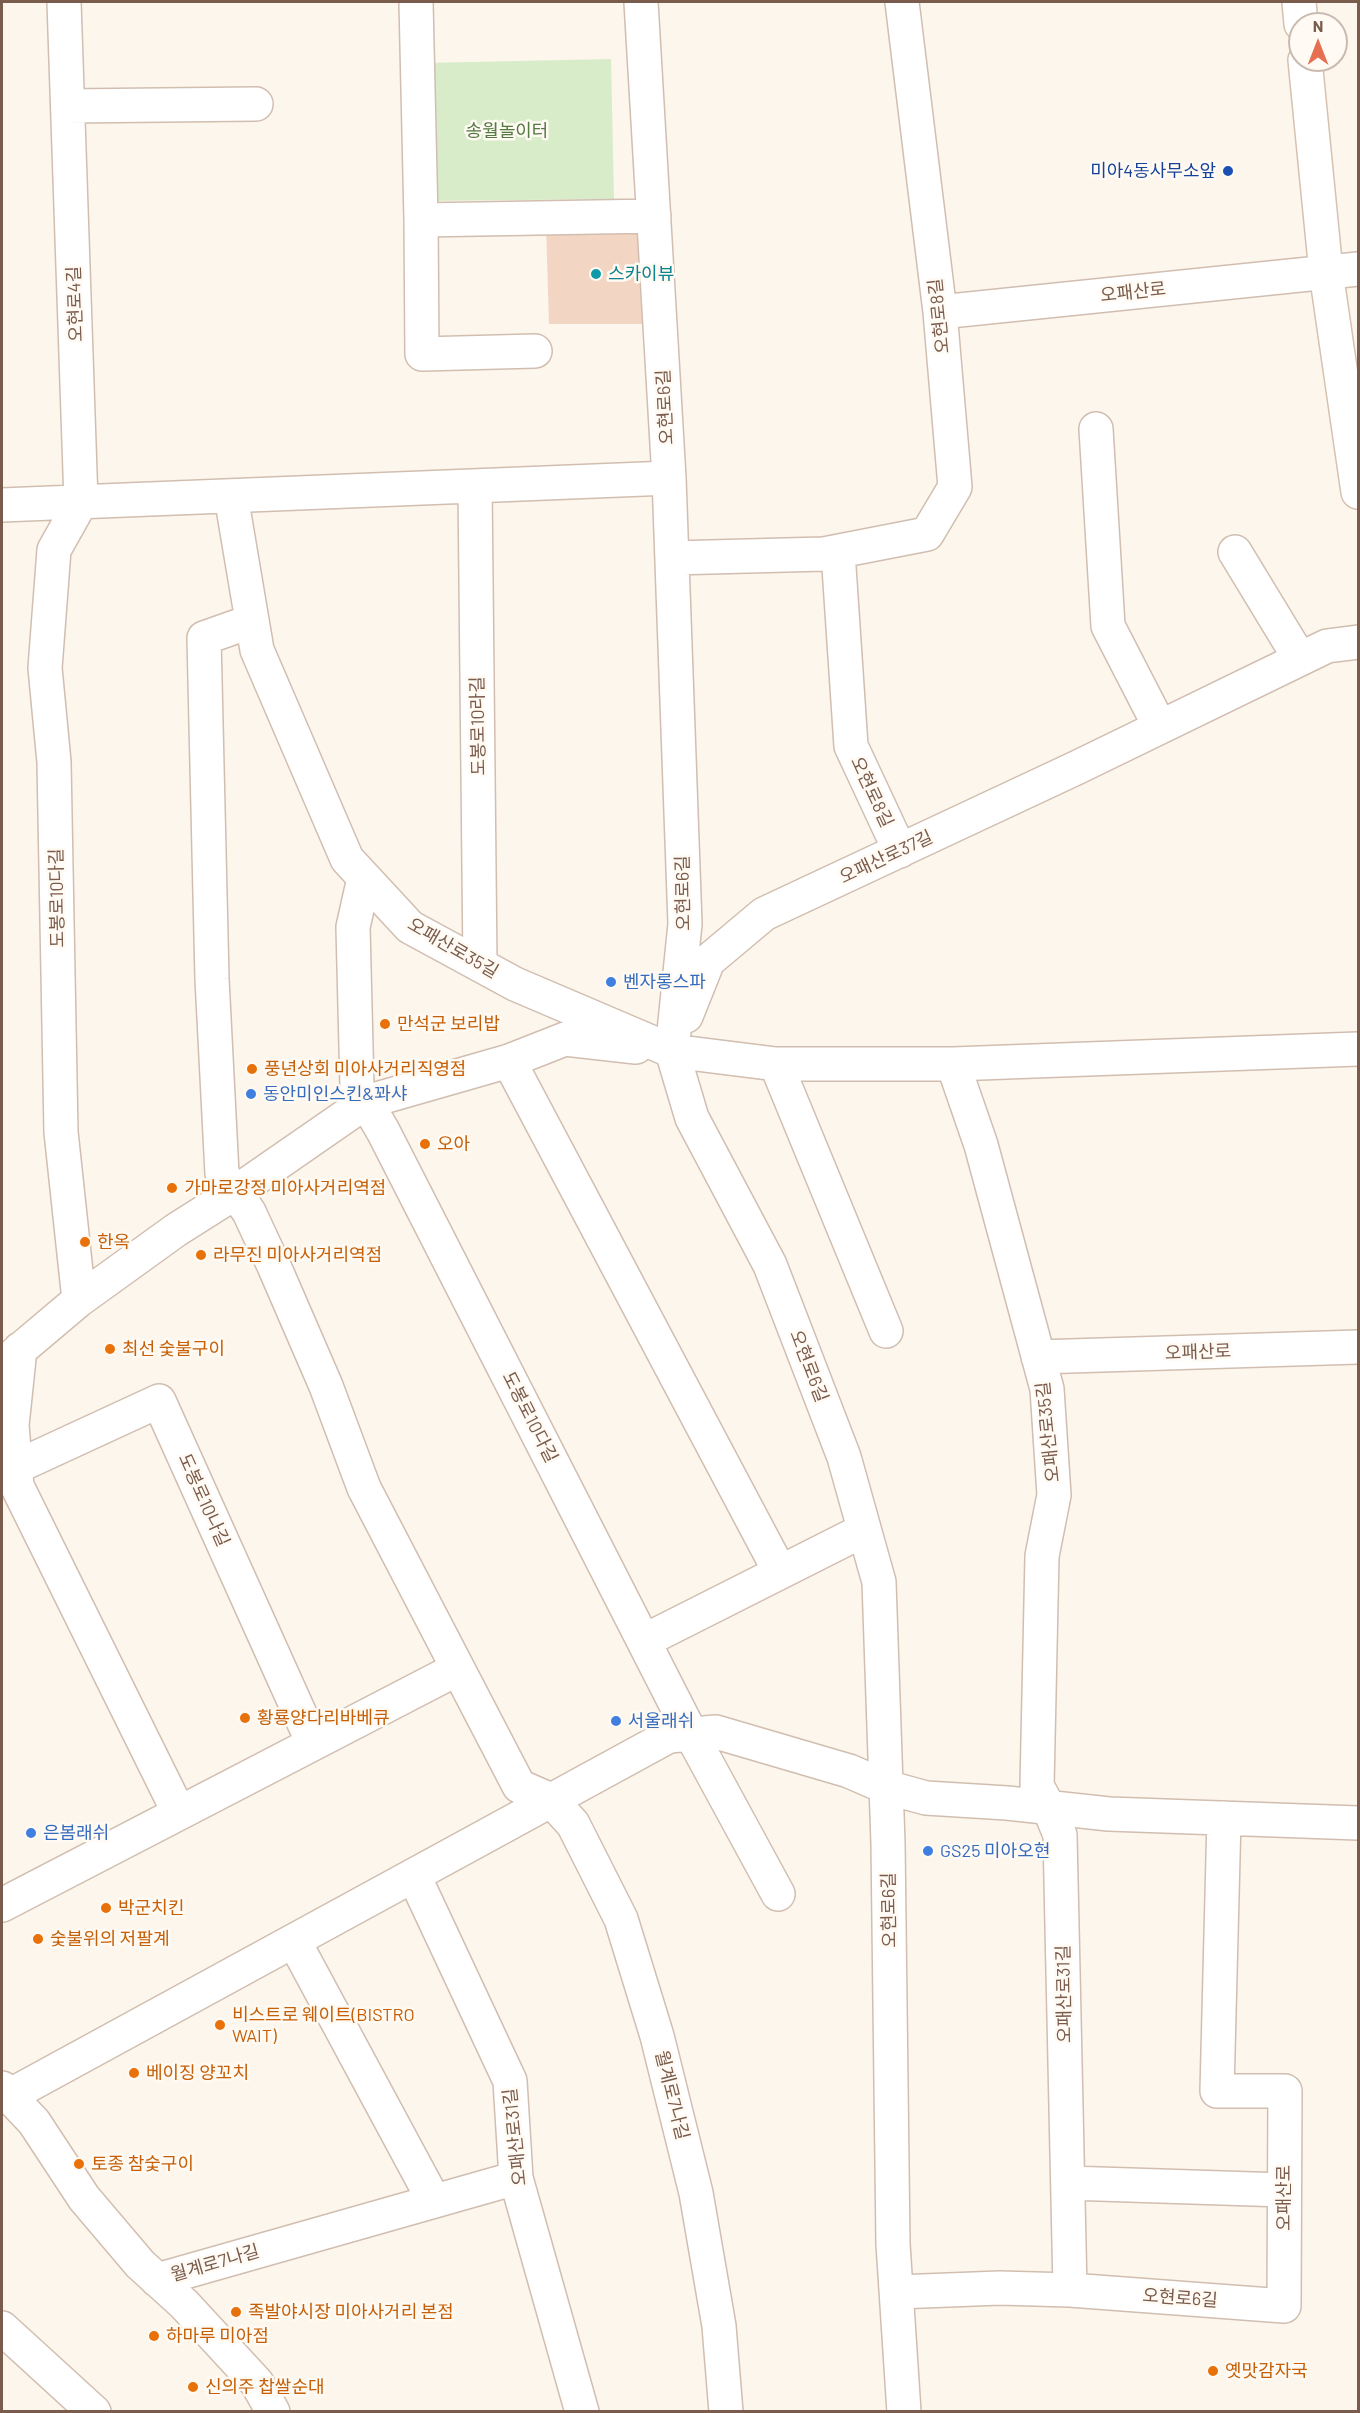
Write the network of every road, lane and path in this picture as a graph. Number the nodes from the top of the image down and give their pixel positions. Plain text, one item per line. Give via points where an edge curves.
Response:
1 (64, 2) edge
2 (416, 2) edge
3 (642, 2) edge
4 (902, 2) edge
5 (1306, 72) edge
6 (256, 104) dead end
7 (68, 106) junction
8 (654, 216) junction
9 (421, 220) junction
10 (1359, 269) edge
11 (1326, 272) junction
12 (940, 312) junction
13 (535, 351) dead end
14 (1096, 429) dead end
15 (1355, 441) edge
16 (669, 478) junction
17 (475, 486) junction
18 (1359, 492) edge
19 (231, 496) junction
20 (81, 502) junction
21 (2, 505) edge
22 (838, 552) junction
23 (1235, 552) dead end
24 (672, 558) junction
25 (252, 621) junction
26 (1359, 642) edge
27 (1300, 659) junction
28 (1160, 727) junction
29 (900, 851) junction
30 (364, 878) junction
31 (480, 965) junction
32 (1359, 1049) edge
33 (672, 1050) junction
34 (509, 1061) junction
35 (776, 1064) junction
36 (952, 1064) junction
37 (366, 1102) junction
38 (236, 1192) junction
39 (78, 1300) junction
40 (886, 1331) dead end
41 (1359, 1347) edge
42 (11, 1357) edge
43 (1038, 1357) junction
44 (16, 1467) junction
45 (864, 1530) junction
46 (780, 1572) junction
47 (644, 1641) junction
48 (457, 1669) junction
49 (691, 1734) junction
50 (314, 1743) junction
51 (886, 1787) junction
52 (551, 1800) junction
53 (1049, 1808) junction
54 (179, 1813) junction
55 (1224, 1818) junction
56 (1359, 1823) edge
57 (414, 1876) junction
58 (777, 1894) dead end
59 (2, 1905) edge
60 (294, 1941) junction
61 (5, 2092) edge
62 (516, 2178) junction
63 (1068, 2182) junction
64 (1284, 2190) junction
65 (434, 2201) junction
66 (157, 2280) junction
67 (1070, 2290) junction
68 (897, 2292) junction
69 (1284, 2306) joint
70 (2, 2328) edge
71 (94, 2412) edge
72 (273, 2412) edge
73 (582, 2412) edge
74 (726, 2412) edge
75 (904, 2412) edge

1 - 7 street, 오현로4길
2 - 9 street
3 - 8 street, 오현로6길
4 - 12 street, 오현로8길
5 - 11 street
6 - 7 street
7 - 20 street, 오현로4길
8 - 9 street
8 - 16 street, 오현로6길
9 - 13 street via 422,354
10 - 11 street, 오패산로
11 - 12 street, 오패산로
11 - 15 street
12 - 22 street, 오현로8길 via 955,487 927,534
14 - 28 street via 1108,626
15 - 18 street
16 - 17 street
16 - 24 street, 오현로6길
17 - 19 street
17 - 31 street, 도봉로10라길
19 - 20 street
19 - 25 street, 오패산로35길
20 - 21 street
20 - 39 street, 도봉로10다길 via 54,550 45,668 54,762 61,1132
22 - 24 street, 오현로8길
22 - 29 street, 오현로8길 via 851,746
23 - 27 street
24 - 33 street, 오현로6길 via 685,924
25 - 30 street, 오패산로35길 via 257,650 347,859
25 - 38 street via 204,638 212,979 222,1174
26 - 27 street, 오패산로37길 via 1327,646
27 - 28 street, 오패산로37길
28 - 29 street, 오패산로37길
29 - 33 street, 오패산로37길 via 764,914 708,962
30 - 31 street, 오패산로35길 via 410,927
30 - 37 street, 도봉로10다길 via 353,927 357,1088
31 - 33 street, 오패산로35길 via 515,984
32 - 36 street, 오패산로35길
33 - 34 street via 565,1039
33 - 35 street, 오패산로35길
33 - 45 street, 오현로6길 via 692,1118 770,1265 844,1456
34 - 37 street
34 - 46 street
35 - 36 street, 오패산로35길
35 - 40 street
36 - 43 street, 오패산로35길 via 981,1145
37 - 38 street
37 - 47 street, 도봉로10다길
38 - 39 street
38 - 48 street via 249,1212 326,1386 364,1488
39 - 42 street
41 - 43 street, 오패산로
42 - 44 street
43 - 53 street, 오패산로35길 via 1047,1389 1054,1495 1042,1556 1037,1786
44 - 50 street, 도봉로10나길 via 159,1401
44 - 54 street via 18,1486
45 - 46 street
45 - 51 street, 오현로6길 via 879,1582
46 - 47 street
47 - 49 street, 도봉로10다길
48 - 50 street
48 - 52 street via 519,1786
49 - 51 street via 717,1732
49 - 52 street via 669,1736
49 - 58 street
50 - 54 street
51 - 53 street via 926,1798
51 - 68 street, 오현로6길
52 - 57 street
52 - 74 street, 월계로7나길 via 573,1824 621,1919 657,2036 696,2193 719,2326
53 - 55 street
53 - 63 street, 오패산로31길 via 1060,1835
54 - 59 street
55 - 56 street
55 - 64 street, 오패산로 via 1217,2091 1285,2091
57 - 60 street
57 - 62 street, 오패산로31길 via 510,2081
60 - 61 street
60 - 65 street
61 - 66 street, 월계로7나길 via 34,2122 84,2198
62 - 65 street, 월계로7나길
62 - 73 street, 오패산로31길
63 - 64 street
63 - 67 street, 오패산로31길
64 - 69 street, 오패산로
65 - 66 street, 월계로7나길
66 - 72 street, 월계로7나길 via 257,2383
67 - 68 street, 오현로6길
67 - 69 street, 오현로6길
68 - 75 street, 오현로6길
70 - 71 street

